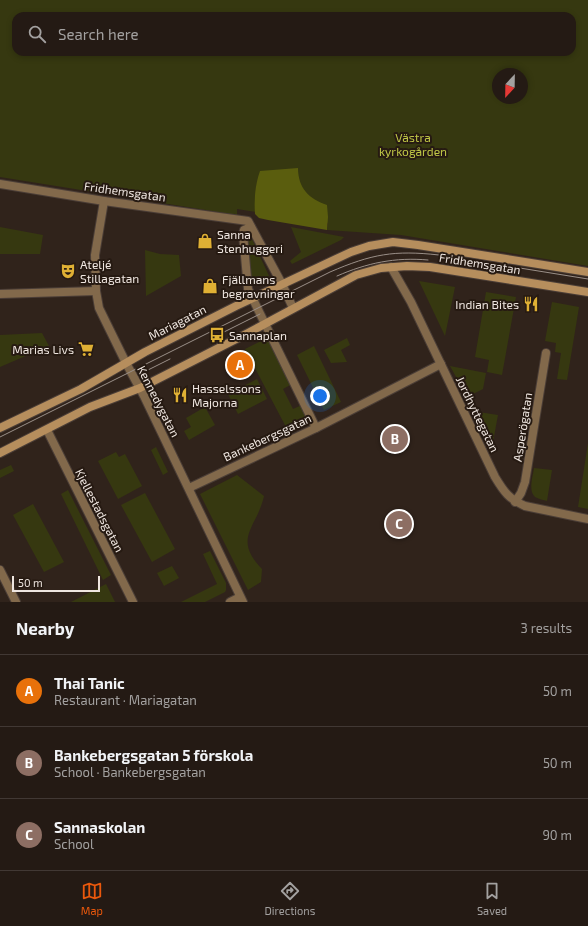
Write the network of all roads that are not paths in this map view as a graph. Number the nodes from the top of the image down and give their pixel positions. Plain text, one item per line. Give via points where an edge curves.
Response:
1 (0, 184) edge
2 (104, 201) junction
3 (249, 224) junction
4 (369, 246) joint
5 (391, 267) junction
6 (588, 272) edge
7 (282, 284) junction
8 (96, 291) junction
9 (588, 292) edge
10 (0, 294) edge
11 (253, 298) junction
12 (293, 308) junction
13 (266, 323) junction
14 (546, 353) dead end
15 (126, 363) junction
16 (441, 364) junction
17 (140, 388) junction
18 (0, 428) edge
19 (316, 428) junction
20 (47, 430) junction
21 (0, 453) edge
22 (189, 488) junction
23 (515, 502) junction
24 (588, 519) edge
25 (0, 570) edge
26 (242, 599) edge
27 (16, 602) edge
28 (133, 602) edge
29 (230, 602) edge

1 - 2 street, Fridhemsgatan
2 - 3 street, Fridhemsgatan
2 - 8 street, Kennedygatan via 95,255
3 - 7 street
3 - 11 street via 243,234 247,286
4 - 6 street, Fridhemsgatan via 393,242
4 - 7 street, Mariagatan
5 - 9 street, Fridhemsgatan via 430,267
5 - 12 street, Fridhemsgatan via 369,271
5 - 16 street, Jordhyttegatan
7 - 11 street, Mariagatan
7 - 12 street
8 - 10 street
8 - 15 street, Kennedygatan via 98,308
11 - 13 street
11 - 15 street, Mariagatan
12 - 13 street
13 - 17 street
13 - 19 street
14 - 23 street, Asperögatan via 525,482
15 - 17 street, Kennedygatan
15 - 18 street, Mariagatan via 81,389
16 - 19 street, Bankebergsgatan
16 - 23 street, Jordhyttegatan via 496,477 507,496
17 - 20 street via 90,407
17 - 22 street, Kennedygatan
19 - 22 street, Bankebergsgatan
20 - 21 street
20 - 28 street, Kjellestadsgatan
22 - 26 street, Kennedygatan
23 - 24 street
25 - 27 street
26 - 29 street

